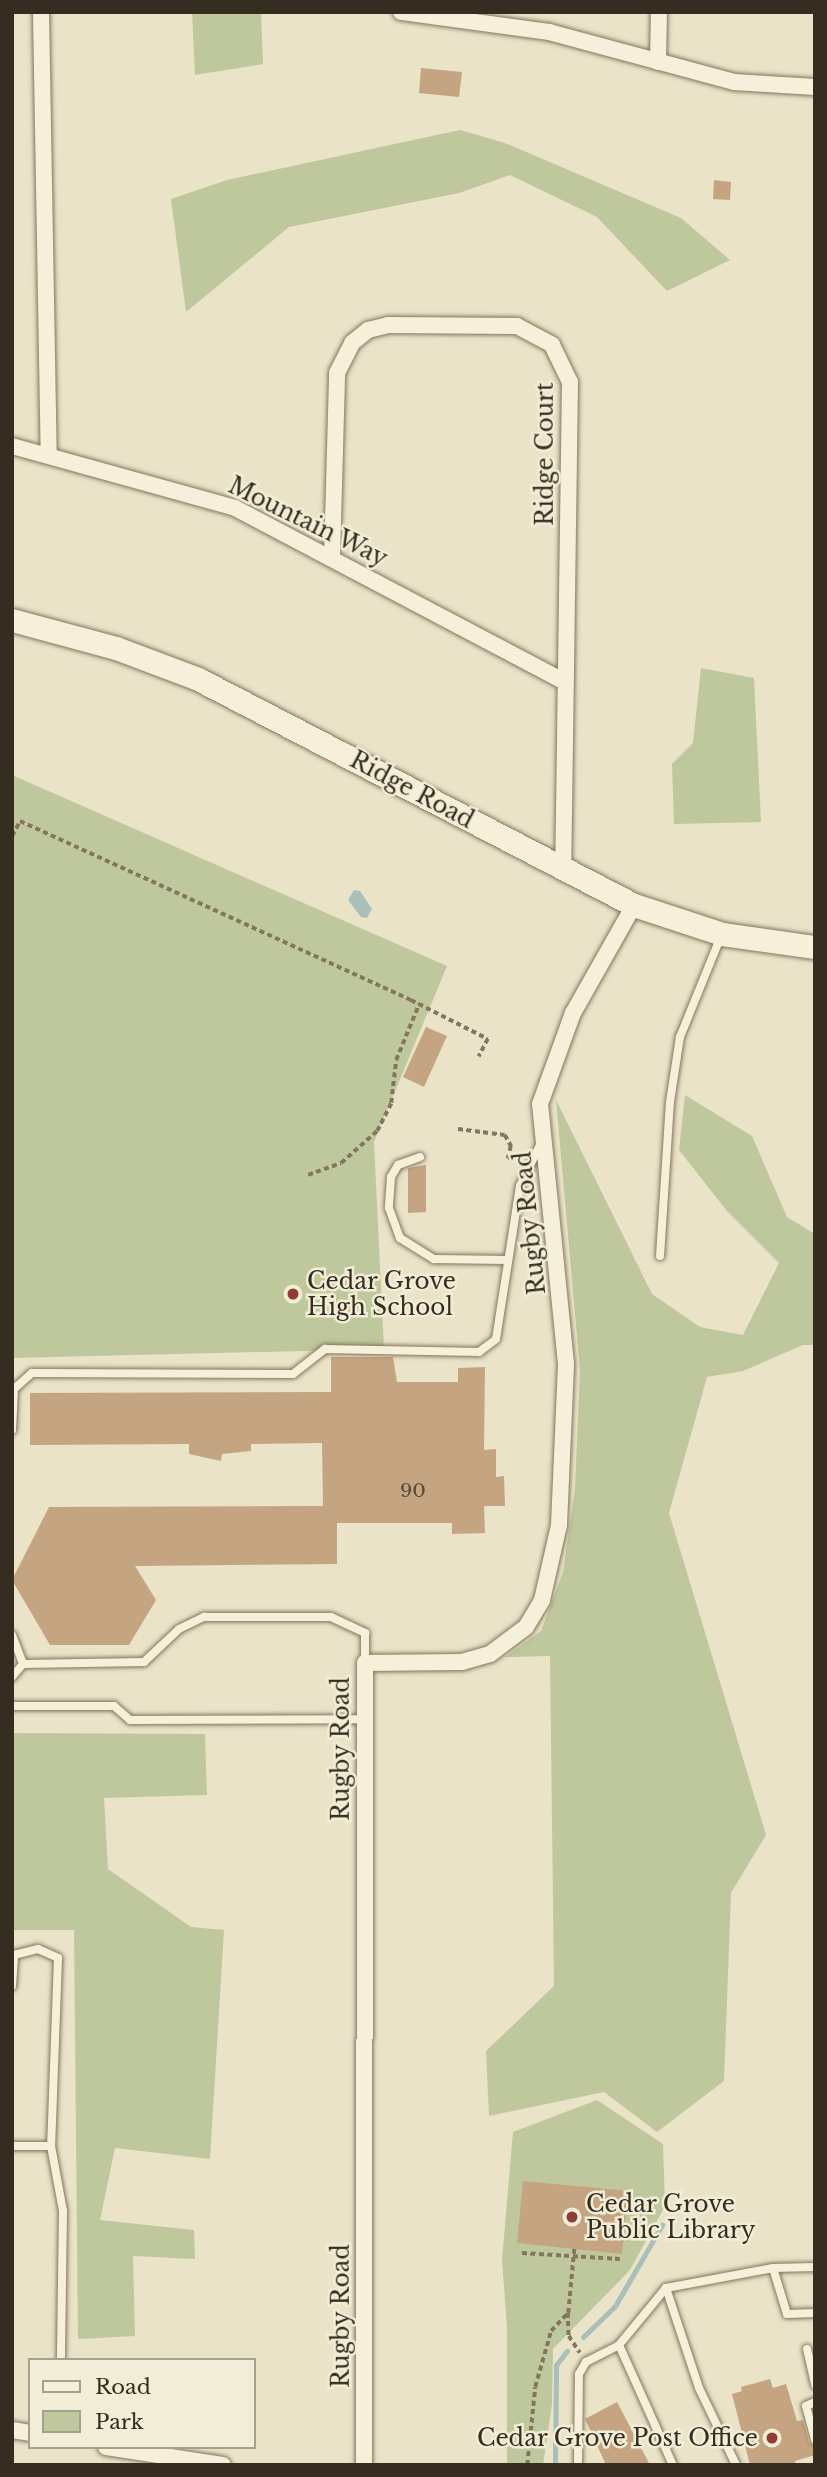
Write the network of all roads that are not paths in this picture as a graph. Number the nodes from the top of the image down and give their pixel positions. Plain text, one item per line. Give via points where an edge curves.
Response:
1 (41, 12) edge
2 (403, 12) edge
3 (659, 12) edge
4 (658, 62) junction
5 (815, 87) edge
6 (12, 446) edge
7 (49, 456) junction
8 (332, 556) junction
9 (12, 620) edge
10 (565, 682) junction
11 (563, 869) junction
12 (634, 905) junction
13 (722, 934) junction
14 (815, 947) edge
15 (544, 1138) junction
16 (420, 1157) dead end
17 (660, 1256) dead end
18 (508, 1260) junction
19 (12, 1430) edge
20 (12, 1635) edge
21 (365, 1663) junction
22 (23, 1664) junction
23 (12, 1677) edge
24 (12, 1706) edge
25 (363, 1719) junction
26 (12, 1986) edge
27 (12, 2146) edge
28 (51, 2146) junction
29 (815, 2267) edge
30 (773, 2268) junction
31 (666, 2288) junction
32 (815, 2313) edge
33 (619, 2345) junction
34 (807, 2349) dead end
35 (61, 2358) edge
36 (815, 2385) edge
37 (815, 2402) edge
38 (815, 2440) edge
39 (119, 2449) edge
40 (223, 2465) edge
41 (364, 2465) edge
42 (578, 2465) edge
43 (673, 2465) edge
44 (736, 2465) edge

1 - 7 street
2 - 4 street via 549,32
3 - 4 street
4 - 5 street via 734,82
6 - 7 street, Mountain Way
7 - 8 street, Mountain Way via 235,508
8 - 10 street, Mountain Way
8 - 10 street, Ridge Court via 337,373 352,343 368,330 388,325 517,326 536,333 559,353 570,382
9 - 11 main road, Ridge Road via 116,648 198,679
10 - 11 street, Ridge Court
11 - 12 main road, Ridge Road
12 - 13 main road, Ridge Road
12 - 15 street, Rugby Road via 573,1013 540,1104
13 - 14 main road, Ridge Road
13 - 17 lane via 680,1037 670,1102
15 - 18 lane via 522,1175
15 - 21 street, Rugby Road via 566,1364 559,1525 542,1600 526,1628 490,1654 461,1662
16 - 18 lane via 398,1165 391,1177 389,1209 400,1238 434,1259
18 - 19 lane via 496,1339 479,1352 325,1349 293,1374 32,1373 14,1389
20 - 22 lane
21 - 22 lane via 365,1633 331,1617 204,1617 178,1629 144,1662
21 - 25 street, Rugby Road
22 - 23 lane
24 - 25 lane via 114,1706 130,1720
25 - 41 street, Rugby Road
26 - 28 lane via 14,1955 38,1950 58,1958
27 - 28 lane
28 - 35 lane via 63,2211
29 - 30 lane
30 - 31 lane
30 - 32 lane via 787,2314
31 - 33 lane
31 - 44 lane via 699,2388
33 - 42 lane via 586,2362 579,2374
33 - 43 lane
34 - 36 lane
37 - 38 lane via 806,2406
39 - 40 street

